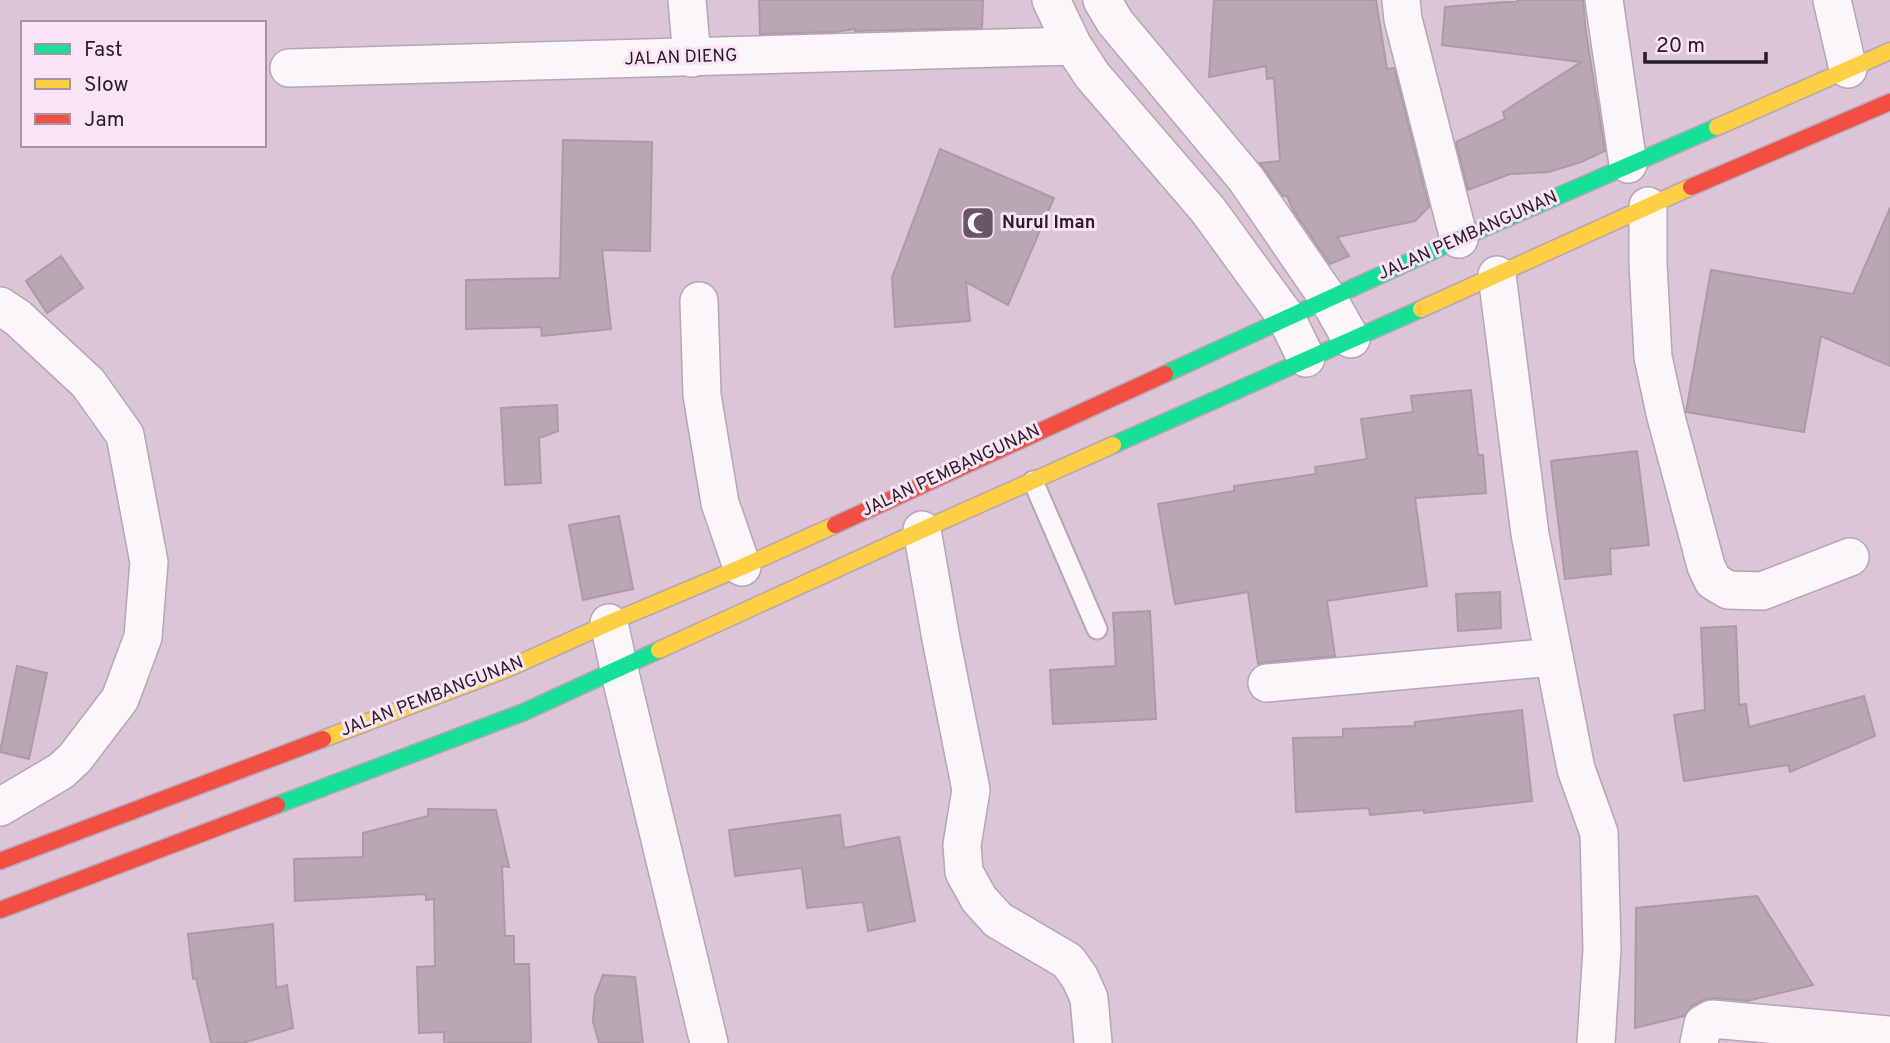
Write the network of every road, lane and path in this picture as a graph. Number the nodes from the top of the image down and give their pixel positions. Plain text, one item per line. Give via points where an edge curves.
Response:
1 (687, 0) edge
2 (1051, 0) edge
3 (1102, 0) edge
4 (1401, 0) edge
5 (1604, 0) edge
6 (1832, 0) edge
7 (1073, 46) junction
8 (1890, 51) edge
9 (692, 58) junction
10 (289, 68) dead end
11 (1847, 69) junction
12 (1890, 102) edge
13 (1628, 164) junction
14 (1246, 180) junction
15 (1648, 206) junction
16 (1208, 209) junction
17 (1459, 239) junction
18 (1497, 275) junction
19 (1329, 300) junction
20 (699, 301) dead end
21 (0, 306) edge
22 (1286, 317) junction
23 (1351, 339) junction
24 (1306, 358) junction
25 (1034, 481) junction
26 (922, 530) junction
27 (1850, 557) dead end
28 (742, 567) junction
29 (609, 623) junction
30 (1097, 629) dead end
31 (1554, 657) junction
32 (619, 669) junction
33 (1267, 683) dead end
34 (0, 807) edge
35 (4, 849) edge
36 (0, 910) edge
37 (1890, 1035) edge
38 (709, 1043) edge
39 (1093, 1043) edge
40 (1596, 1043) edge
41 (1699, 1043) edge

1 - 9 street
2 - 7 street
3 - 14 street via 1115,22
4 - 17 street
5 - 13 street
6 - 11 street
7 - 9 street, JALAN DIENG
7 - 16 street via 1092,75
8 - 11 main road, JALAN PEMBANGUNAN
9 - 10 street, JALAN DIENG
11 - 13 main road, JALAN PEMBANGUNAN
12 - 15 main road
13 - 17 main road, JALAN PEMBANGUNAN
14 - 16 street
14 - 19 street
15 - 18 main road
15 - 27 street via 1653,357 1713,581 1728,590 1762,591
16 - 22 street
17 - 19 main road, JALAN PEMBANGUNAN
18 - 23 main road
18 - 31 street via 1530,534
19 - 22 main road, JALAN PEMBANGUNAN
19 - 23 street
20 - 28 street via 702,395 720,503
21 - 34 street via 88,383 124,435 149,562 143,637 120,699 61,771
22 - 24 street
22 - 28 main road, JALAN PEMBANGUNAN
23 - 24 main road
24 - 25 main road
25 - 26 main road
25 - 30 lane
26 - 32 main road
26 - 39 street via 971,790 962,845 964,872 979,900 998,920 1068,961 1089,998
28 - 29 main road, JALAN PEMBANGUNAN
29 - 32 street
29 - 35 main road, JALAN PEMBANGUNAN via 507,669
31 - 33 street
31 - 40 street via 1576,769 1599,832 1602,949
32 - 36 main road via 524,712
32 - 38 street
37 - 41 street via 1712,1019 1703,1024

